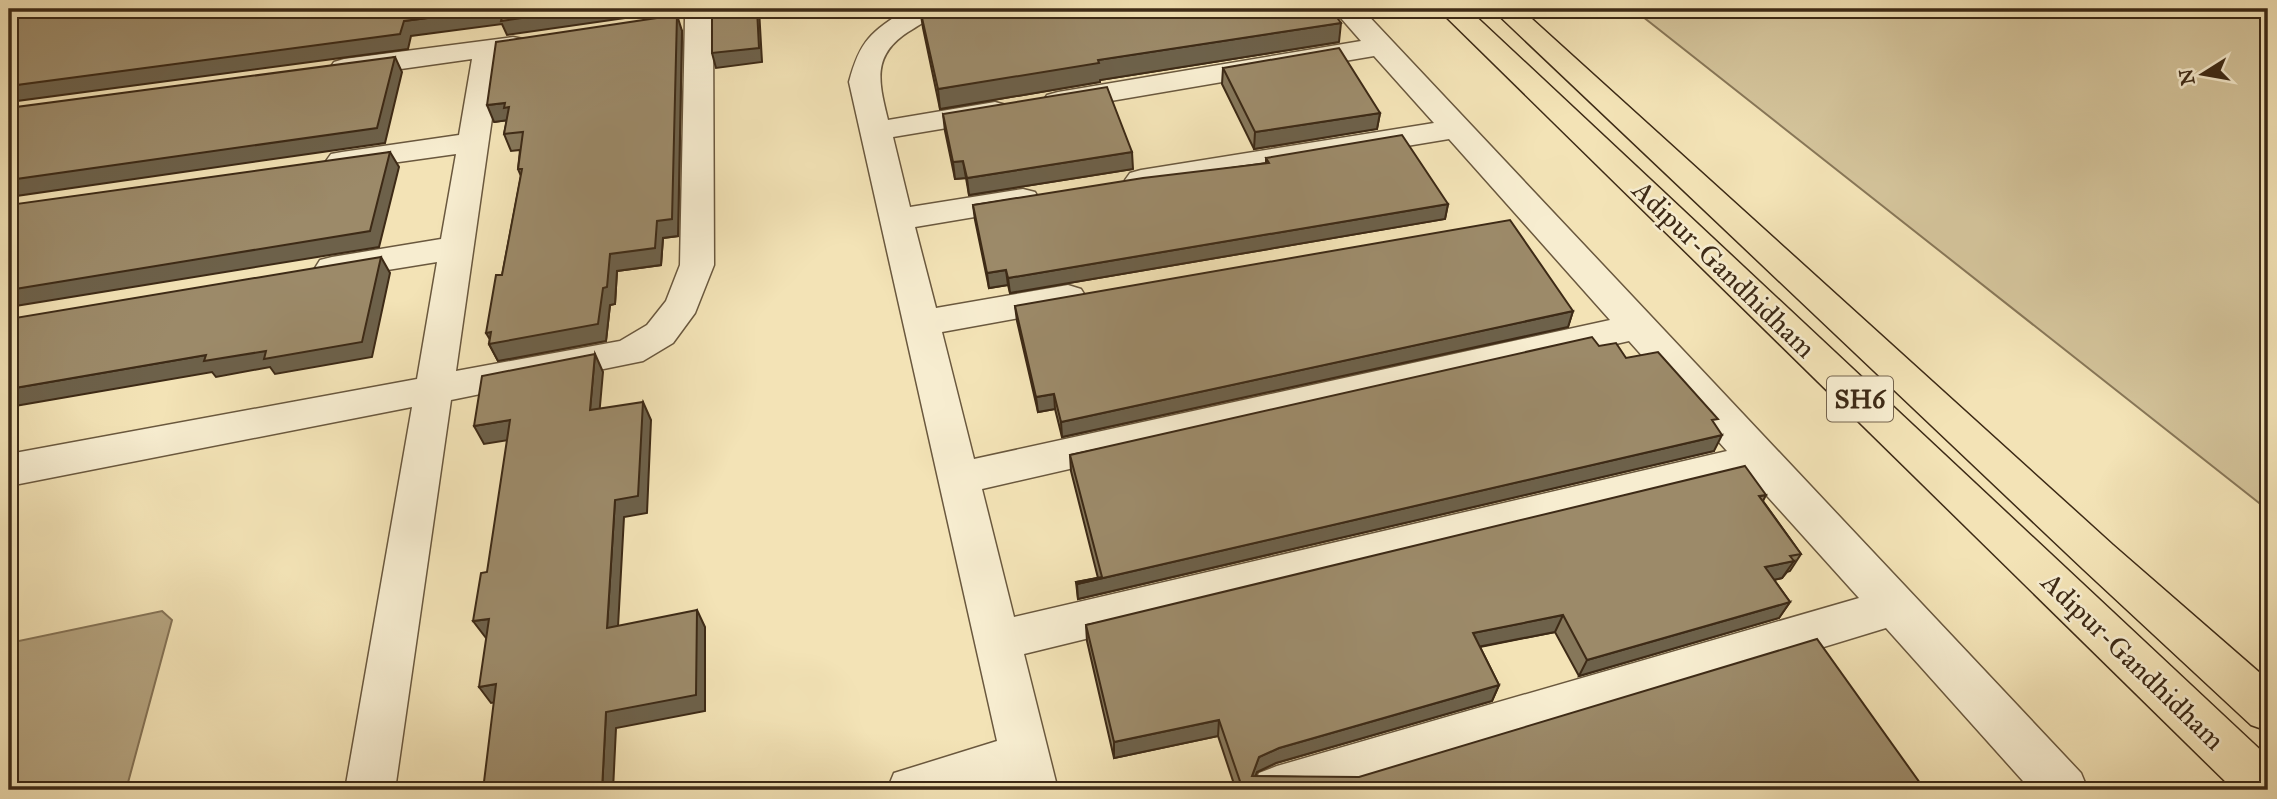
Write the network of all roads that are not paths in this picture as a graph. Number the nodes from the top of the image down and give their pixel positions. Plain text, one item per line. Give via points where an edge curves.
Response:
1 (925, 9) edge
2 (1347, 9) edge
3 (1452, 9) edge
4 (1505, 9) edge
5 (698, 17) dead end
6 (541, 41) edge
7 (1381, 46) junction
8 (488, 49) junction
9 (324, 71) edge
10 (1456, 129) junction
11 (876, 131) junction
12 (475, 142) junction
13 (310, 166) edge
14 (1115, 184) edge
15 (1047, 195) edge
16 (1536, 216) junction
17 (897, 220) junction
18 (1495, 223) edge
19 (458, 247) junction
20 (295, 275) edge
21 (1099, 292) edge
22 (922, 323) junction
23 (1637, 327) junction
24 (435, 388) junction
25 (1759, 459) junction
26 (9, 470) edge
27 (959, 478) junction
28 (1894, 607) junction
29 (997, 640) junction
30 (2268, 710) edge
31 (1029, 773) edge
32 (918, 788) edge
33 (370, 790) edge
34 (1277, 790) edge
35 (2063, 790) edge
36 (2268, 790) edge

1 - 11 street via 891,31 871,53 864,82
2 - 7 street
3 - 36 main road, Adipur-Gandhidham / SH6
4 - 30 main road, SH6
5 - 24 street via 697,265 682,304 660,334 630,352
6 - 8 street
7 - 10 street
7 - 11 street
8 - 9 street
8 - 12 street
10 - 14 street
10 - 16 street
11 - 17 street
12 - 13 street
12 - 19 street
15 - 17 street
16 - 18 street
16 - 23 street
17 - 22 street
19 - 20 street
19 - 24 street
21 - 22 street
22 - 27 street
23 - 25 street
23 - 27 street
24 - 26 street
24 - 33 street
25 - 28 street
25 - 29 street
27 - 29 street
28 - 34 street
28 - 35 street
29 - 31 street
31 - 32 street

